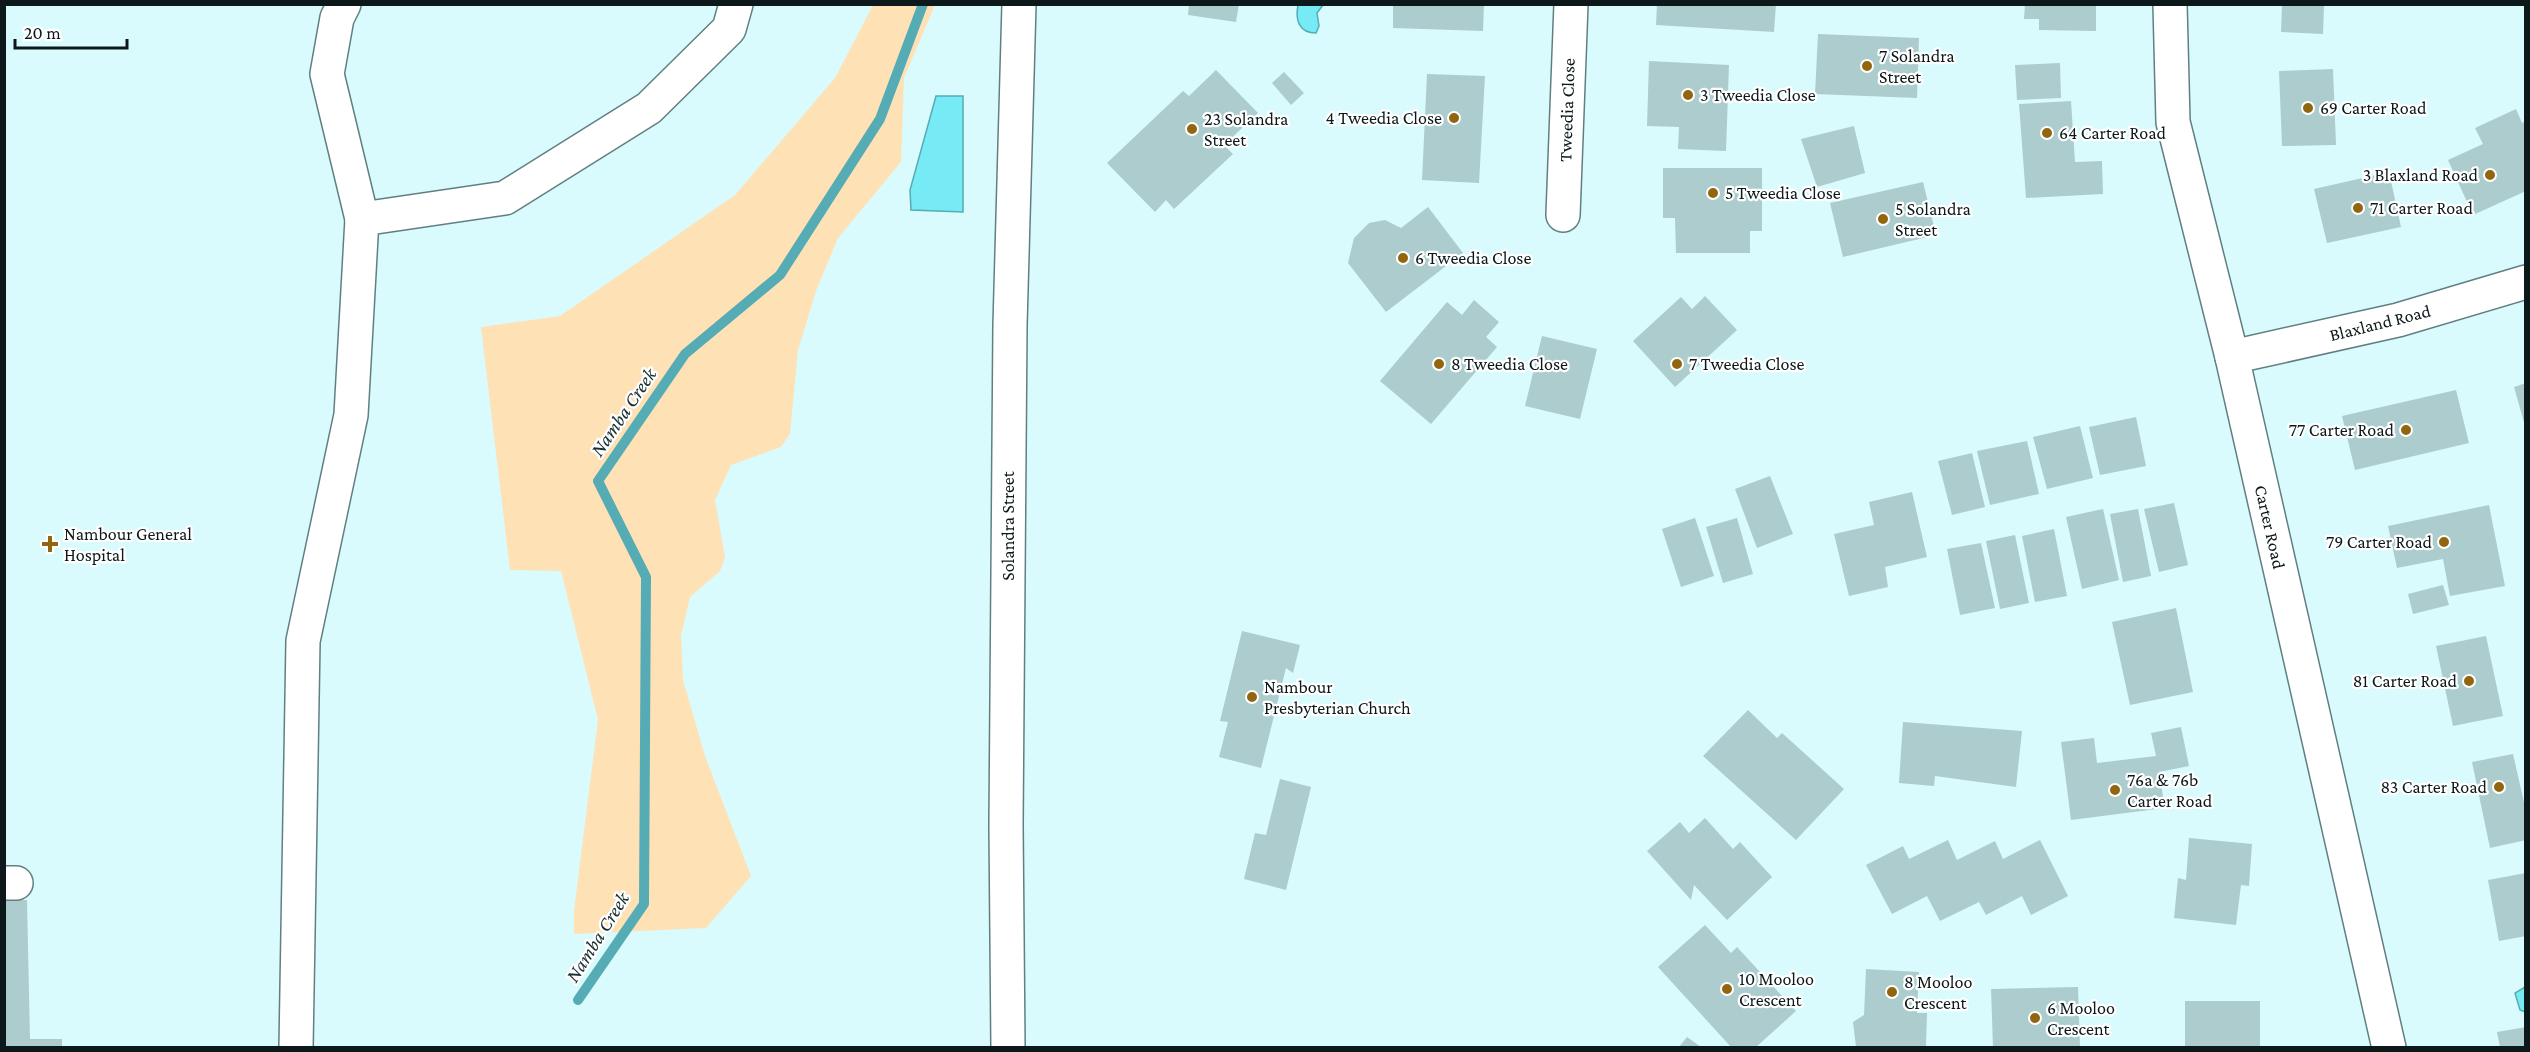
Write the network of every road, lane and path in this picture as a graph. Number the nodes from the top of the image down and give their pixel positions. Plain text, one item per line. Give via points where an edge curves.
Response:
1 (344, 4) edge
2 (736, 4) edge
3 (1019, 4) edge
4 (1571, 4) edge
5 (2170, 4) edge
6 (1563, 215) dead end
7 (362, 219) junction
8 (2526, 282) edge
9 (2232, 357) junction
10 (296, 1047) edge
11 (1008, 1047) edge
12 (2389, 1047) edge

1 - 7 street via 337,18 327,74
2 - 7 street via 729,30 650,108 505,198
3 - 11 street, Solandra Street via 1010,326
4 - 6 street, Tweedia Close
5 - 9 street, Carter Road via 2173,122
7 - 10 street via 351,415 303,641
8 - 9 street, Blaxland Road via 2398,320
9 - 12 street, Carter Road

